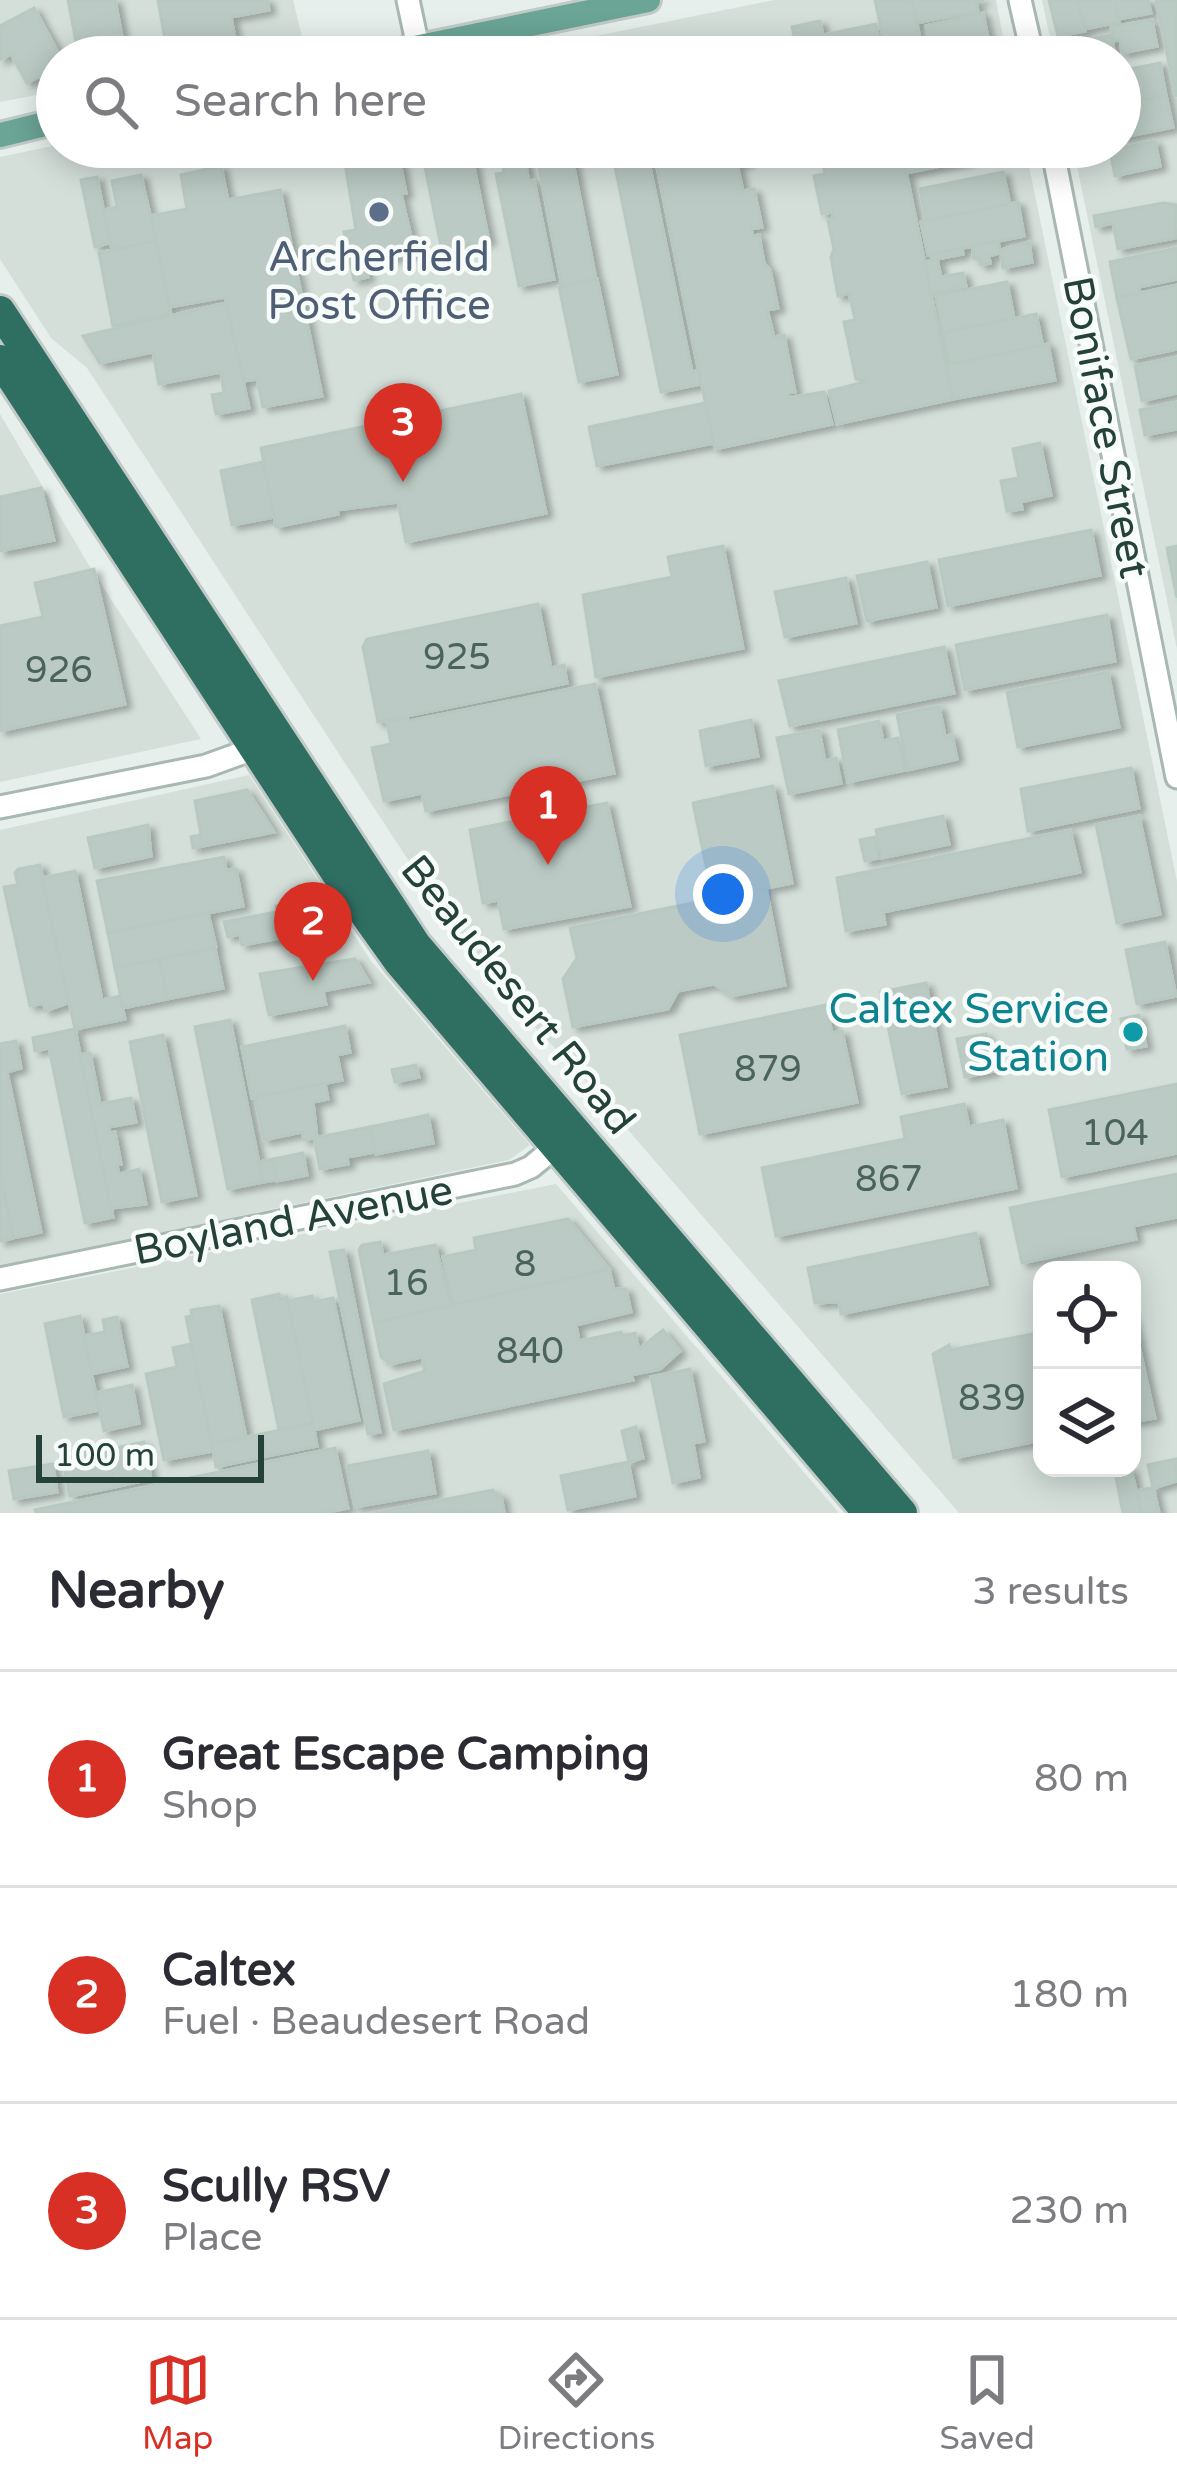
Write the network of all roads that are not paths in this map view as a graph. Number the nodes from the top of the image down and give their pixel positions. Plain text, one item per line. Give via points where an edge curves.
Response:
1 (408, 0) edge
2 (648, 0) edge
3 (1020, 0) edge
4 (416, 36) edge
5 (472, 36) edge
6 (1028, 36) edge
7 (36, 126) edge
8 (4, 132) edge
9 (1056, 168) edge
10 (0, 310) edge
11 (0, 359) edge
12 (268, 744) junction
13 (1177, 777) edge
14 (0, 807) edge
15 (564, 1140) junction
16 (0, 1279) edge
17 (868, 1513) edge
18 (902, 1513) edge

1 - 4 street
2 - 5 main road
3 - 6 street
7 - 8 main road
9 - 13 street, Boniface Street
10 - 12 highway, Beaudesert Road
11 - 12 highway, Beaudesert Road
12 - 14 street via 206,766
12 - 15 highway, Beaudesert Road
15 - 16 street, Boyland Avenue via 515,1174
15 - 17 highway, Beaudesert Road
15 - 18 highway, Beaudesert Road

